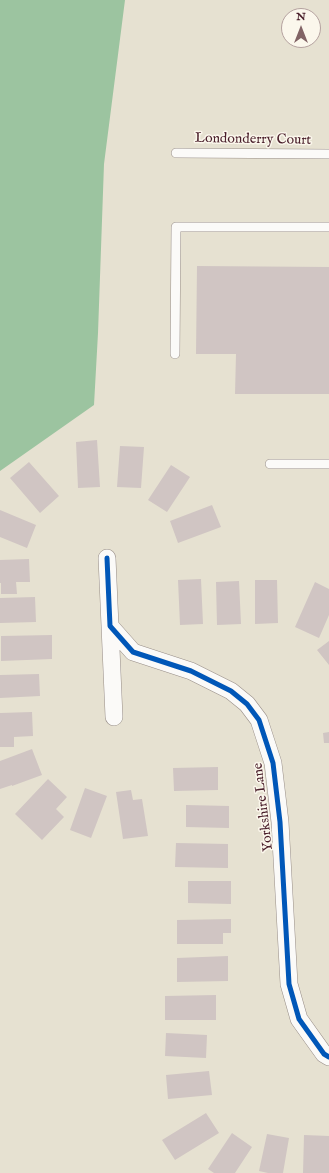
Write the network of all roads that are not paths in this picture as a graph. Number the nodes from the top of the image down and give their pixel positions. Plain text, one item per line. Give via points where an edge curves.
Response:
1 (176, 153) dead end
2 (329, 154) edge
3 (329, 227) edge
4 (175, 354) dead end
5 (270, 464) dead end
6 (329, 464) edge
7 (107, 558) dead end
8 (110, 626) junction
9 (114, 717) dead end
10 (329, 1057) edge

1 - 2 lane, Londonderry Court
3 - 4 lane via 176,227
5 - 6 lane
7 - 8 street
8 - 9 street
8 - 10 street, Yorkshire Lane via 133,652 191,671 231,691 247,704 259,720 273,763 280,822 289,984 299,1019 324,1054

